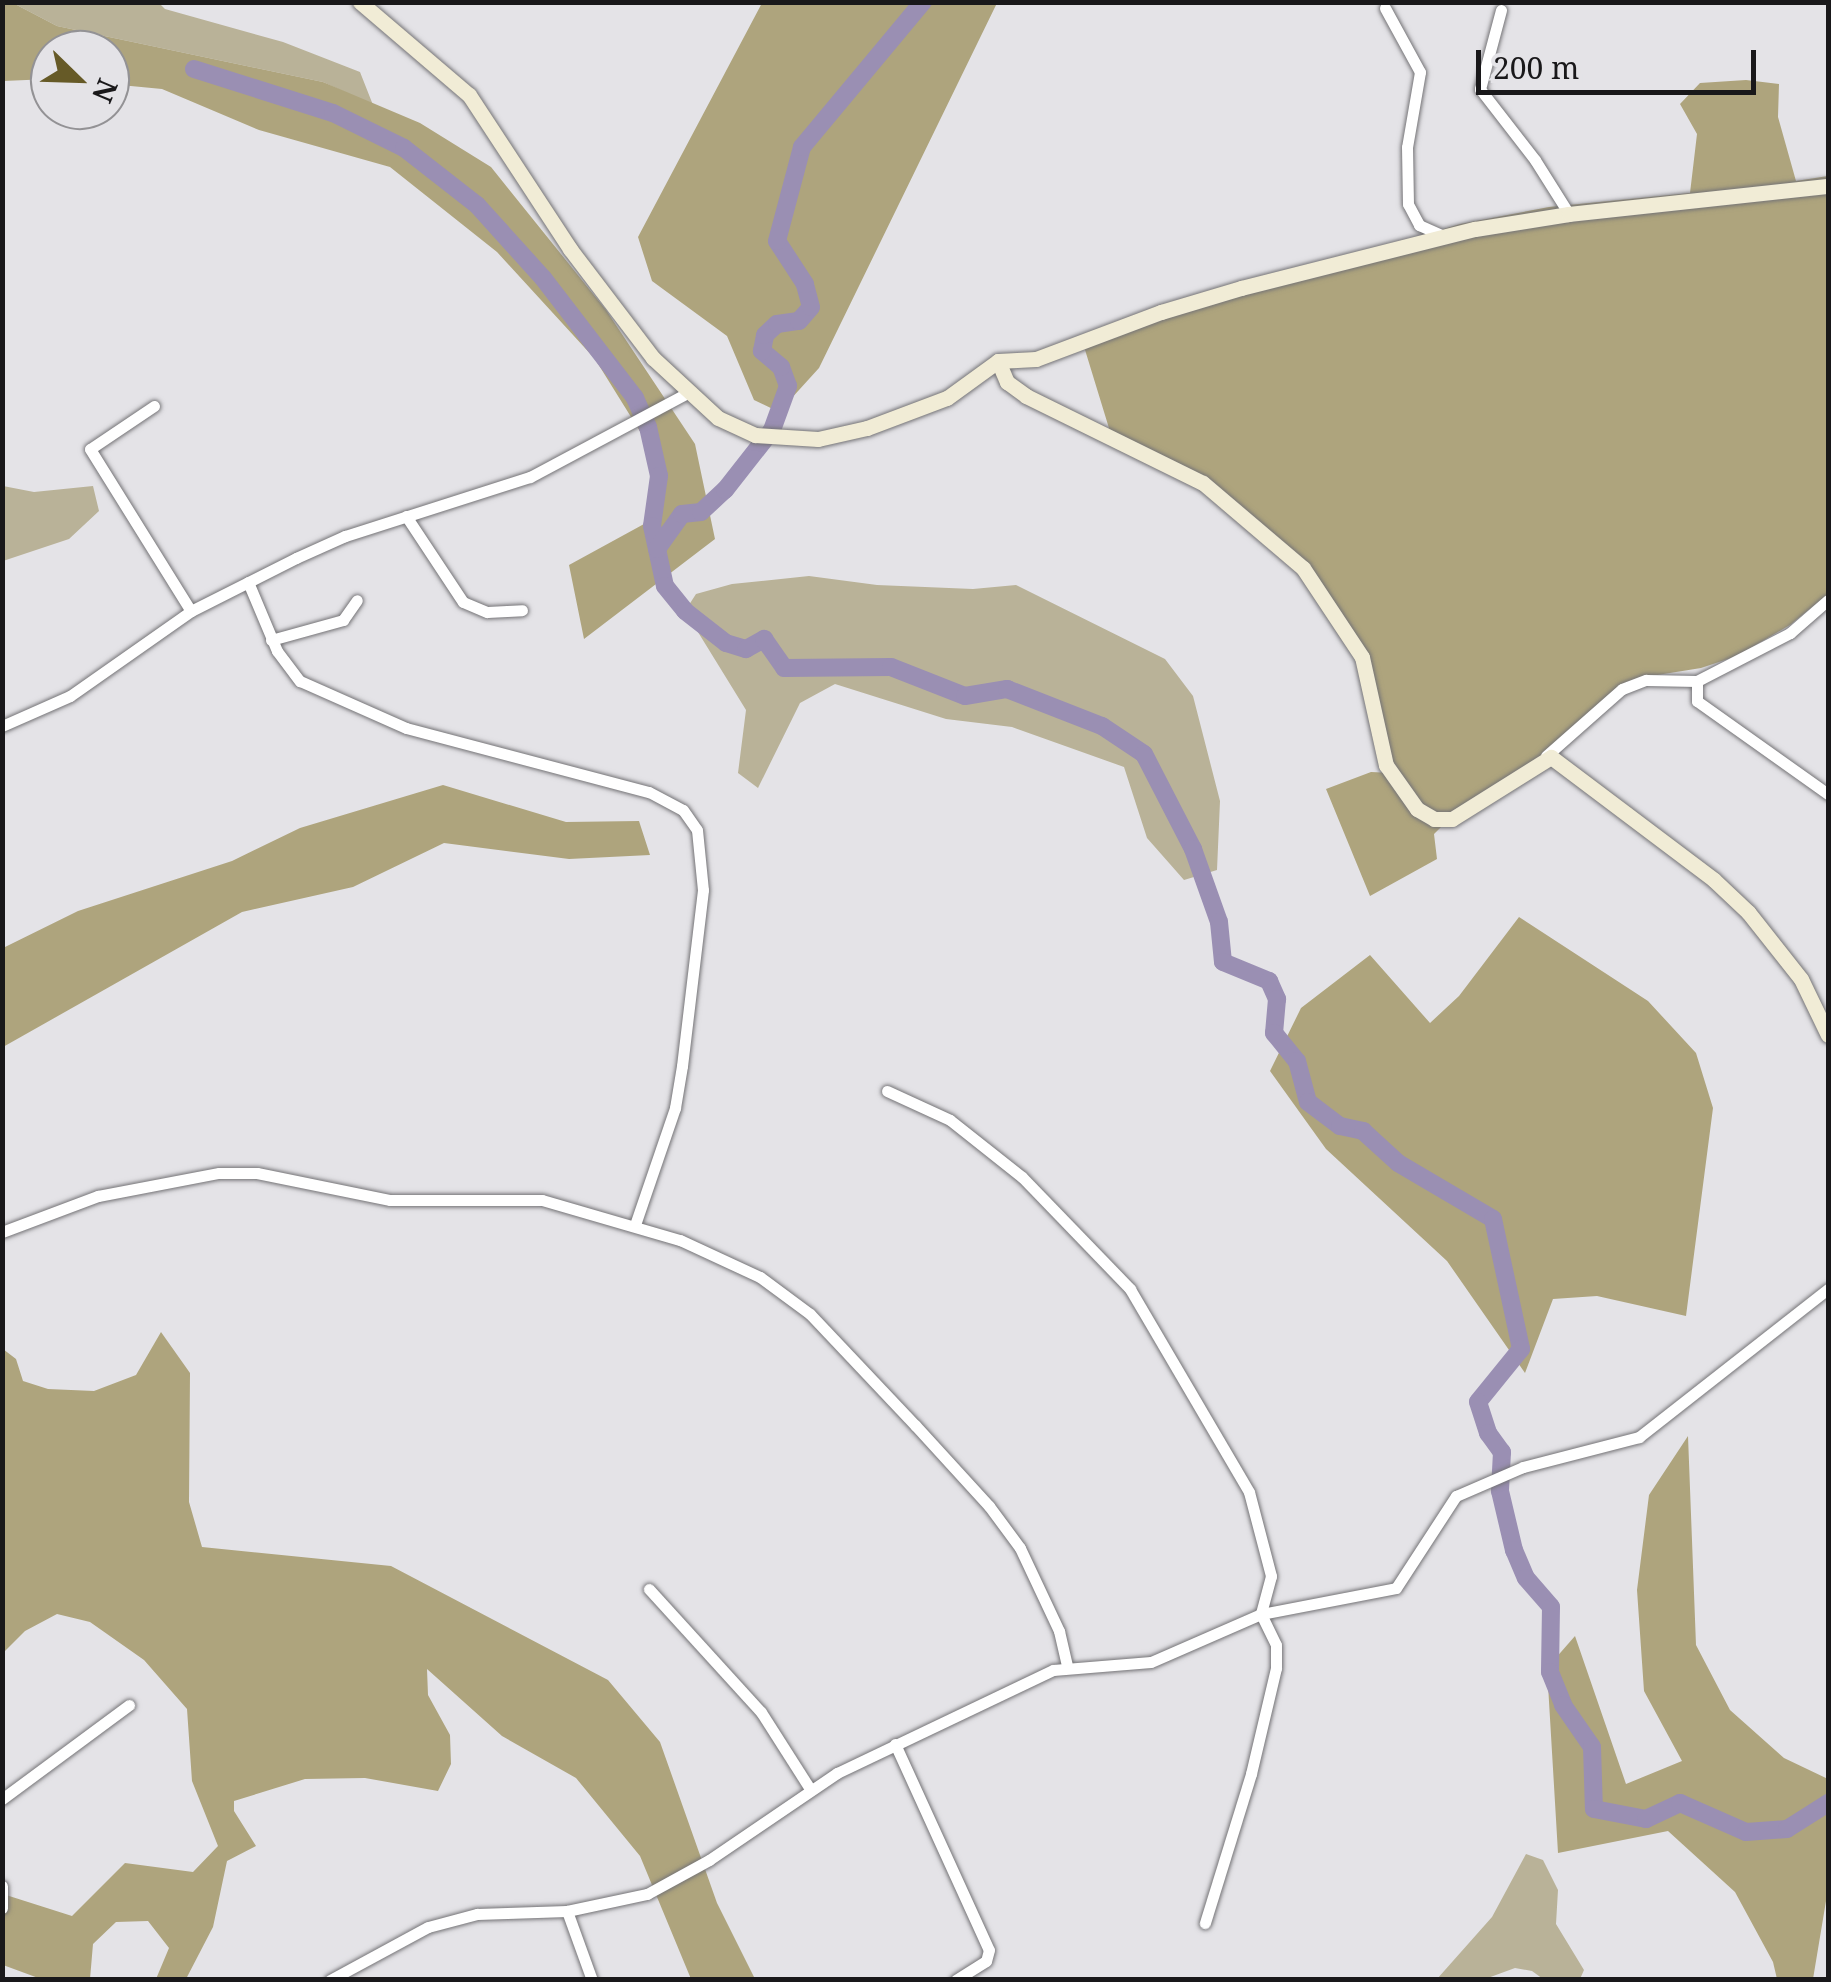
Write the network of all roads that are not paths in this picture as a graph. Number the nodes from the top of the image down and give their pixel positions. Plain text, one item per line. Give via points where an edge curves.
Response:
1 (360, 2) edge
2 (1386, 8) dead end
3 (1501, 10) dead end
4 (1828, 186) edge
5 (1569, 214) junction
6 (1444, 236) junction
7 (998, 360) junction
8 (689, 392) junction
9 (154, 406) dead end
10 (406, 516) junction
11 (248, 582) junction
12 (357, 600) dead end
13 (1828, 600) edge
14 (522, 610) dead end
15 (191, 612) junction
16 (271, 640) junction
17 (1697, 680) junction
18 (2, 726) edge
19 (1546, 756) junction
20 (1828, 794) edge
21 (1828, 1035) edge
22 (888, 1091) dead end
23 (635, 1225) junction
24 (2, 1232) edge
25 (1828, 1289) edge
26 (649, 1589) dead end
27 (1261, 1614) junction
28 (1066, 1666) junction
29 (129, 1705) dead end
30 (895, 1744) junction
31 (810, 1789) junction
32 (2, 1799) edge
33 (2, 1886) edge
34 (2, 1908) edge
35 (567, 1911) junction
36 (1205, 1923) dead end
37 (330, 1980) edge
38 (592, 1980) edge
39 (956, 1980) edge

1 - 8 main road via 469,95 618,316
2 - 6 street via 1420,72 1407,147 1408,204 1418,224
3 - 5 street via 1480,89
4 - 5 main road
5 - 6 main road
6 - 7 main road via 1161,312 1036,359
7 - 8 main road via 948,398 818,439 763,435 718,418
7 - 19 main road via 1007,382 1026,396 1203,483 1303,568 1362,657 1386,765 1417,810 1452,820
8 - 10 street via 530,477
9 - 15 street via 90,449
10 - 11 street via 335,540
10 - 14 street via 463,602 487,612
11 - 15 street
11 - 16 street
12 - 16 street via 342,620
13 - 17 street via 1790,633
15 - 18 street via 70,696
16 - 23 street via 300,680 337,699 406,728 649,792 683,810 696,830 703,890 682,1066 675,1108
17 - 19 street via 1635,682
17 - 20 street via 1696,702
19 - 21 main road via 1734,898 1777,943
22 - 27 street via 950,1120 1022,1177 1130,1289 1249,1492 1270,1576
23 - 24 street via 542,1200 390,1200 219,1172 98,1196
23 - 28 street via 760,1277 841,1344 1010,1532 1059,1630
25 - 27 street via 1647,1432 1523,1468 1450,1500 1396,1588
26 - 31 street via 761,1712
27 - 28 street via 1151,1662
27 - 36 street via 1276,1644 1272,1696
28 - 30 street
29 - 32 street
30 - 31 street
30 - 39 street via 988,1950 986,1960
31 - 35 street via 680,1878 647,1894
33 - 34 street
35 - 37 street via 477,1914 428,1927
35 - 38 street

